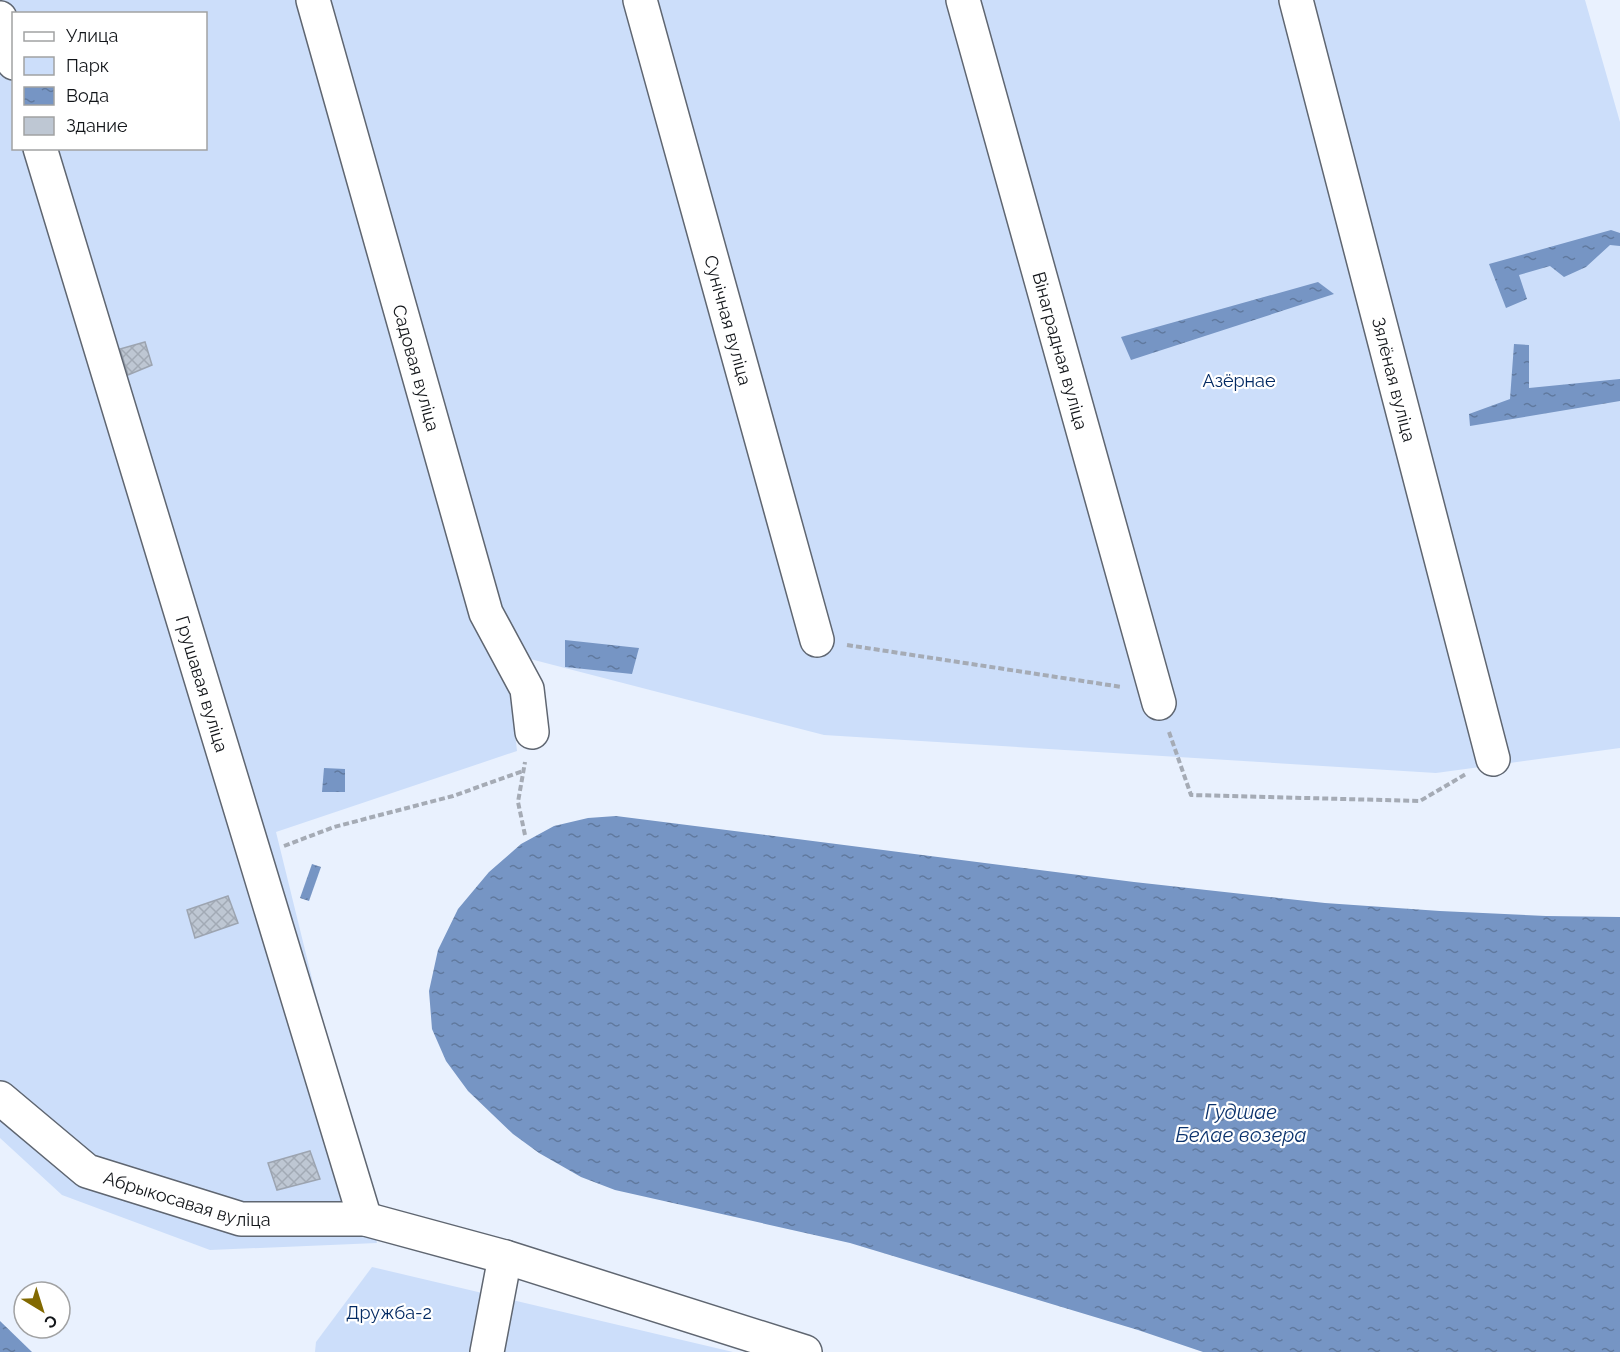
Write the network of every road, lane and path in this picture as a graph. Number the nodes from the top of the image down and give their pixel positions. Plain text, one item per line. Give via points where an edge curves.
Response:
1 (313, 0) edge
2 (640, 0) edge
3 (963, 0) edge
4 (1296, 0) edge
5 (0, 18) edge
6 (12, 57) edge
7 (41, 150) edge
8 (817, 640) joint
9 (1158, 698) junction
10 (532, 732) joint
11 (1492, 759) joint
12 (523, 771) junction
13 (525, 835) dead end
14 (255, 858) junction
15 (0, 1098) edge
16 (365, 1219) junction
17 (506, 1257) junction
18 (790, 1350) edge
19 (486, 1352) edge

1 - 10 street, Садовая вуліца via 486,612 527,689
2 - 8 street, Сунічная вуліца
3 - 9 street, Вінаградная вуліца
4 - 11 street, Зялёная вуліца
5 - 6 street
7 - 14 street, Грушавая вуліца
8 - 9 path
9 - 11 path via 1191,795 1420,801
10 - 12 path
12 - 13 path via 518,802
12 - 14 path via 453,796 334,827
14 - 16 street, Грушавая вуліца
15 - 16 street, Абрыкосавая вуліца via 87,1171 241,1220
16 - 17 street, Абрыкосавая вуліца
17 - 18 street, Абрыкосавая вуліца
17 - 19 street

